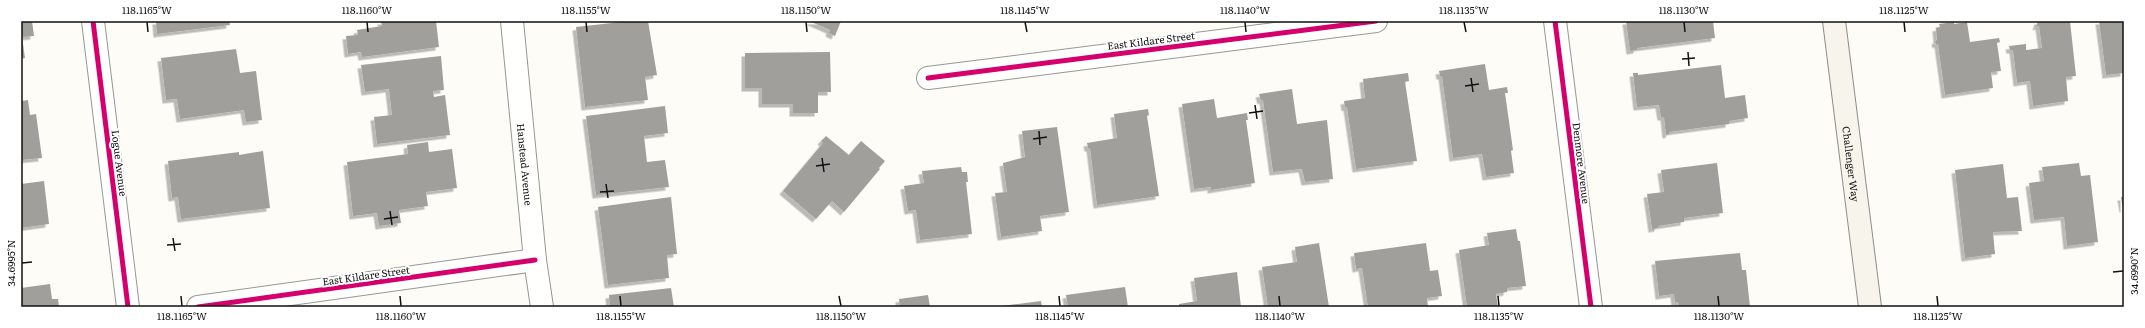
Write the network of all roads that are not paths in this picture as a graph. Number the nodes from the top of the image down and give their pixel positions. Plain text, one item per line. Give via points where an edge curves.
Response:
1 (93, 21) edge
2 (512, 21) edge
3 (1376, 21) edge
4 (1555, 21) edge
5 (1834, 21) edge
6 (928, 78) dead end
7 (536, 260) junction
8 (128, 307) edge
9 (198, 307) edge
10 (542, 307) edge
11 (1591, 307) edge
12 (1870, 307) edge

1 - 8 street, Logue Avenue
2 - 7 street, Hanstead Avenue
3 - 6 street, East Kildare Street
4 - 11 street, Denmore Avenue
5 - 12 main road, Challenger Way
7 - 9 street, East Kildare Street
7 - 10 street, Hanstead Avenue

